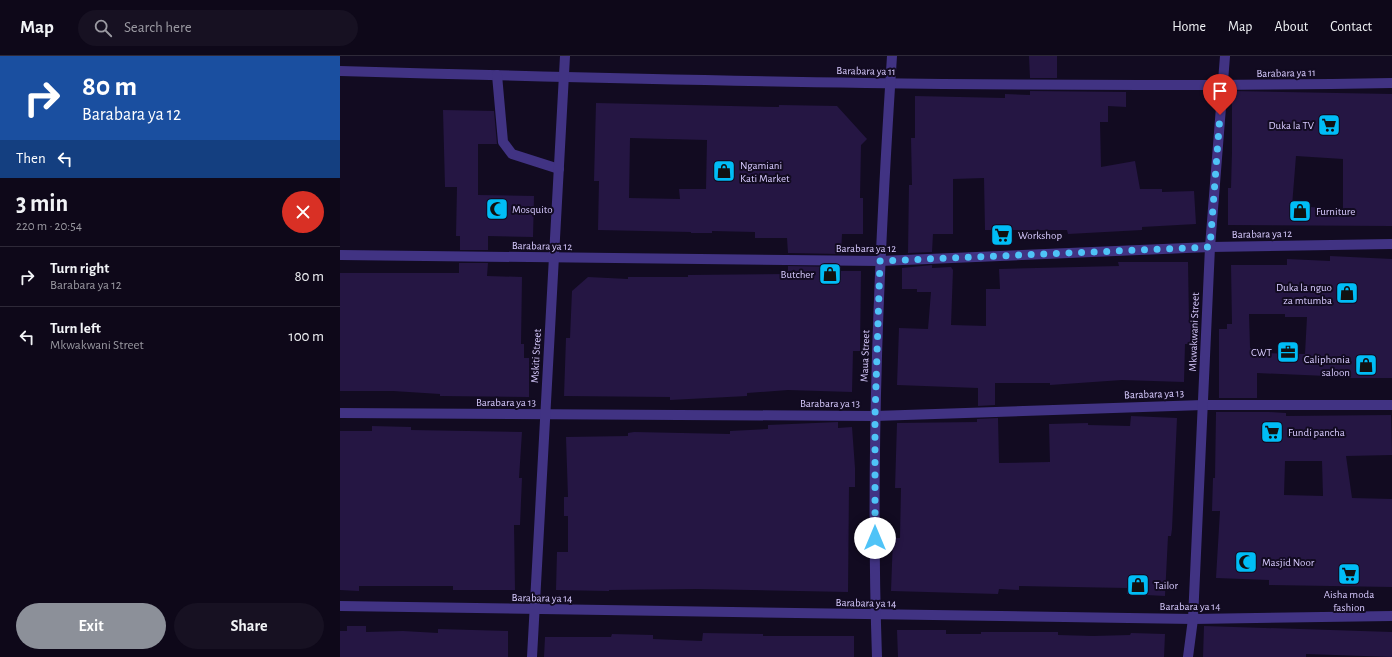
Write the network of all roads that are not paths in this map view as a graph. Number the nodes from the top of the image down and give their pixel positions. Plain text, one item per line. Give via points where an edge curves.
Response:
1 (565, 56) edge
2 (892, 56) edge
3 (1224, 56) edge
4 (340, 70) edge
5 (497, 75) junction
6 (564, 76) junction
7 (890, 83) junction
8 (1392, 83) edge
9 (1223, 86) junction
10 (559, 169) junction
11 (1392, 244) edge
12 (1210, 247) junction
13 (340, 255) edge
14 (553, 258) junction
15 (880, 261) junction
16 (1203, 405) junction
17 (1392, 405) edge
18 (340, 413) edge
19 (545, 414) junction
20 (875, 416) junction
21 (340, 606) edge
22 (534, 610) junction
23 (876, 615) junction
24 (1392, 616) edge
25 (1193, 619) junction
26 (532, 657) edge
27 (877, 657) edge
28 (1188, 657) edge

1 - 6 street, Mskiti Street
2 - 7 street, Maua Street
3 - 9 street, Mkwakwani Street
4 - 5 street, Barabara ya 11
5 - 6 street, Barabara ya 11
5 - 10 street via 503,142 512,154
6 - 7 street, Barabara ya 11
6 - 10 street, Mskiti Street
7 - 9 street, Barabara ya 11
7 - 15 street, Maua Street
8 - 9 street, Barabara ya 11
9 - 12 street, Mkwakwani Street
10 - 14 street, Mskiti Street
11 - 12 street, Barabara ya 12
12 - 15 street, Barabara ya 12
12 - 16 street, Mkwakwani Street
13 - 14 street, Barabara ya 12
14 - 15 street, Barabara ya 12
14 - 19 street, Mskiti Street
15 - 20 street, Maua Street
16 - 17 street, Barabara ya 13
16 - 20 street, Barabara ya 13
16 - 25 street, Mkwakwani Street
18 - 19 street, Barabara ya 13
19 - 20 street, Barabara ya 13
19 - 22 street, Mskiti Street
20 - 23 street, Maua Street
21 - 22 street, Barabara ya 14
22 - 23 street, Barabara ya 14
22 - 26 street, Mskiti Street
23 - 25 street, Barabara ya 14
23 - 27 street, Maua Street
24 - 25 street, Barabara ya 14
25 - 28 street, Mkwakwani Street

